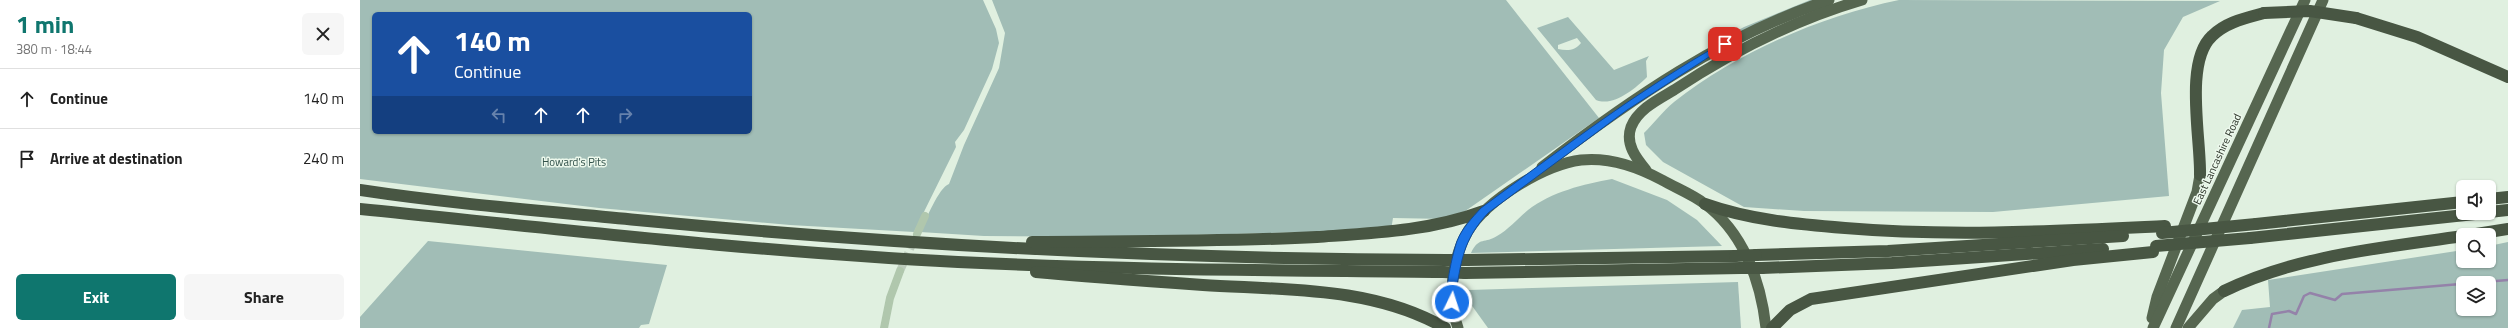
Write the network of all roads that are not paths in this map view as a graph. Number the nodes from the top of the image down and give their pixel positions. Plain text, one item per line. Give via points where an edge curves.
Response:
1 (1829, 0) edge
2 (1862, 0) edge
3 (2305, 0) edge
4 (2322, 0) edge
5 (2508, 77) edge
6 (1647, 171) junction
7 (2200, 175) joint
8 (1530, 177) junction
9 (360, 190) edge
10 (2508, 197) edge
11 (2496, 199) edge
12 (2456, 203) edge
13 (1705, 204) junction
14 (360, 209) edge
15 (1484, 210) junction
16 (2508, 210) edge
17 (2496, 211) edge
18 (925, 216) dead end
19 (2456, 216) edge
20 (2164, 229) junction
21 (2508, 229) edge
22 (2496, 231) edge
23 (917, 234) tunnel mouth
24 (2456, 237) edge
25 (938, 245) junction
26 (2154, 249) junction
27 (959, 262) junction
28 (1445, 266) junction
29 (1466, 266) junction
30 (900, 271) tunnel mouth
31 (2224, 291) joint
32 (884, 328) edge
33 (1445, 328) edge
34 (1458, 328) edge
35 (1766, 328) edge
36 (1772, 328) edge
37 (2149, 328) edge
38 (2152, 328) edge
39 (2176, 328) edge
40 (2188, 328) edge

1 - 8 highway via 1774,20 1713,51 1624,108
2 - 6 highway via 1817,15 1752,42 1649,107 1635,119 1629,133 1633,152
3 - 38 highway, East Lancashire Road
4 - 39 highway
5 - 7 highway, bridge via 2417,37 2356,18 2310,11 2264,13 2240,20 2221,29 2208,40 2200,53 2195,80
6 - 8 highway via 1614,162 1585,160 1554,166
6 - 13 highway
7 - 37 highway via 2197,192 2157,297
8 - 15 highway
9 - 25 highway via 406,197 783,234
10 - 11 highway
12 - 20 highway, bridge via 2256,224
13 - 20 highway via 1746,218 1928,234
13 - 35 highway via 1721,218 1742,248 1759,289 1765,309
14 - 27 highway via 788,251
15 - 25 highway via 1459,221 1435,227 1308,238
15 - 34 highway via 1470,226 1460,249 1452,294
16 - 17 highway
18 - 23 street
19 - 26 highway, bridge
20 - 29 highway, bridge via 1947,247
21 - 22 highway
24 - 31 highway via 2295,265 2245,280
25 - 28 highway
26 - 29 highway, bridge via 1762,268
26 - 36 highway via 1811,299 1797,304
27 - 28 highway via 1167,269
27 - 33 highway via 1018,270 1305,292 1372,301 1422,313
28 - 29 highway, bridge
30 - 32 street via 890,298
31 - 40 highway via 2213,299

